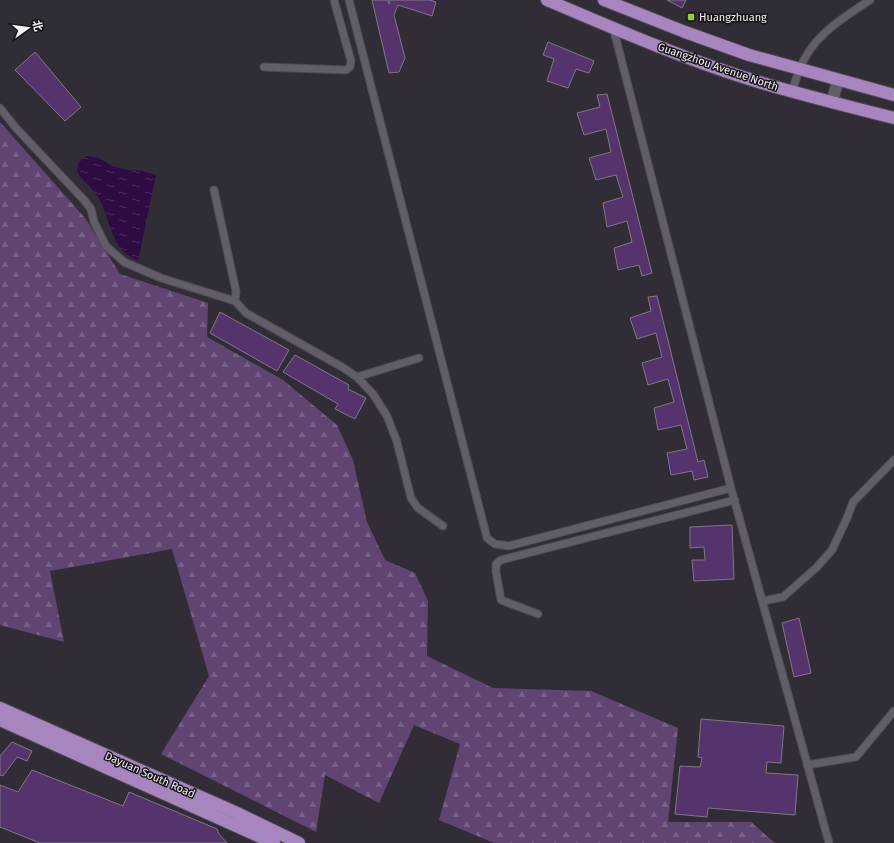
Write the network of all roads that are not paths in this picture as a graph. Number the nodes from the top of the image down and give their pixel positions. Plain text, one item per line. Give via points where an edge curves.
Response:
1 (334, 0) edge
2 (349, 0) edge
3 (547, 0) edge
4 (604, 0) edge
5 (870, 0) edge
6 (613, 28) junction
7 (264, 67) dead end
8 (799, 70) junction
9 (838, 80) junction
10 (792, 92) junction
11 (894, 95) edge
12 (832, 102) junction
13 (0, 108) edge
14 (894, 118) edge
15 (214, 190) dead end
16 (235, 301) junction
17 (419, 358) dead end
18 (357, 377) junction
19 (894, 460) edge
20 (731, 488) junction
21 (735, 500) junction
22 (443, 526) dead end
23 (763, 601) junction
24 (538, 614) dead end
25 (0, 708) edge
26 (894, 711) edge
27 (0, 720) edge
28 (807, 764) junction
29 (274, 843) edge
30 (299, 843) edge
31 (829, 843) edge

1 - 7 street via 351,61 350,67 346,70
2 - 20 street via 487,538 495,544 509,546
3 - 6 main road, Guangzhou Avenue North
4 - 8 main road, Guangzhou Avenue North via 712,42
5 - 8 street via 828,28 808,52
6 - 10 main road, Guangzhou Avenue North via 698,61
6 - 20 street
8 - 9 main road, Guangzhou Avenue North
8 - 10 street
9 - 11 main road, Guangzhou Avenue North
9 - 12 street
10 - 12 main road, Guangzhou Avenue North
12 - 14 main road, Guangzhou Avenue North
13 - 16 street via 84,200 91,209 94,222 106,246 124,262 161,278
15 - 16 street via 236,291
16 - 18 street via 246,313
17 - 18 street
18 - 22 street via 373,394 387,416 397,442 411,498 418,508
19 - 23 street via 853,502 832,550 817,567 783,597
20 - 21 street
21 - 23 street
21 - 24 street via 501,560 496,564 496,572 502,600
23 - 28 street
25 - 30 main road, Dayuan South Road
26 - 28 street via 856,757
27 - 29 main road, Dayuan South Road
28 - 31 street

